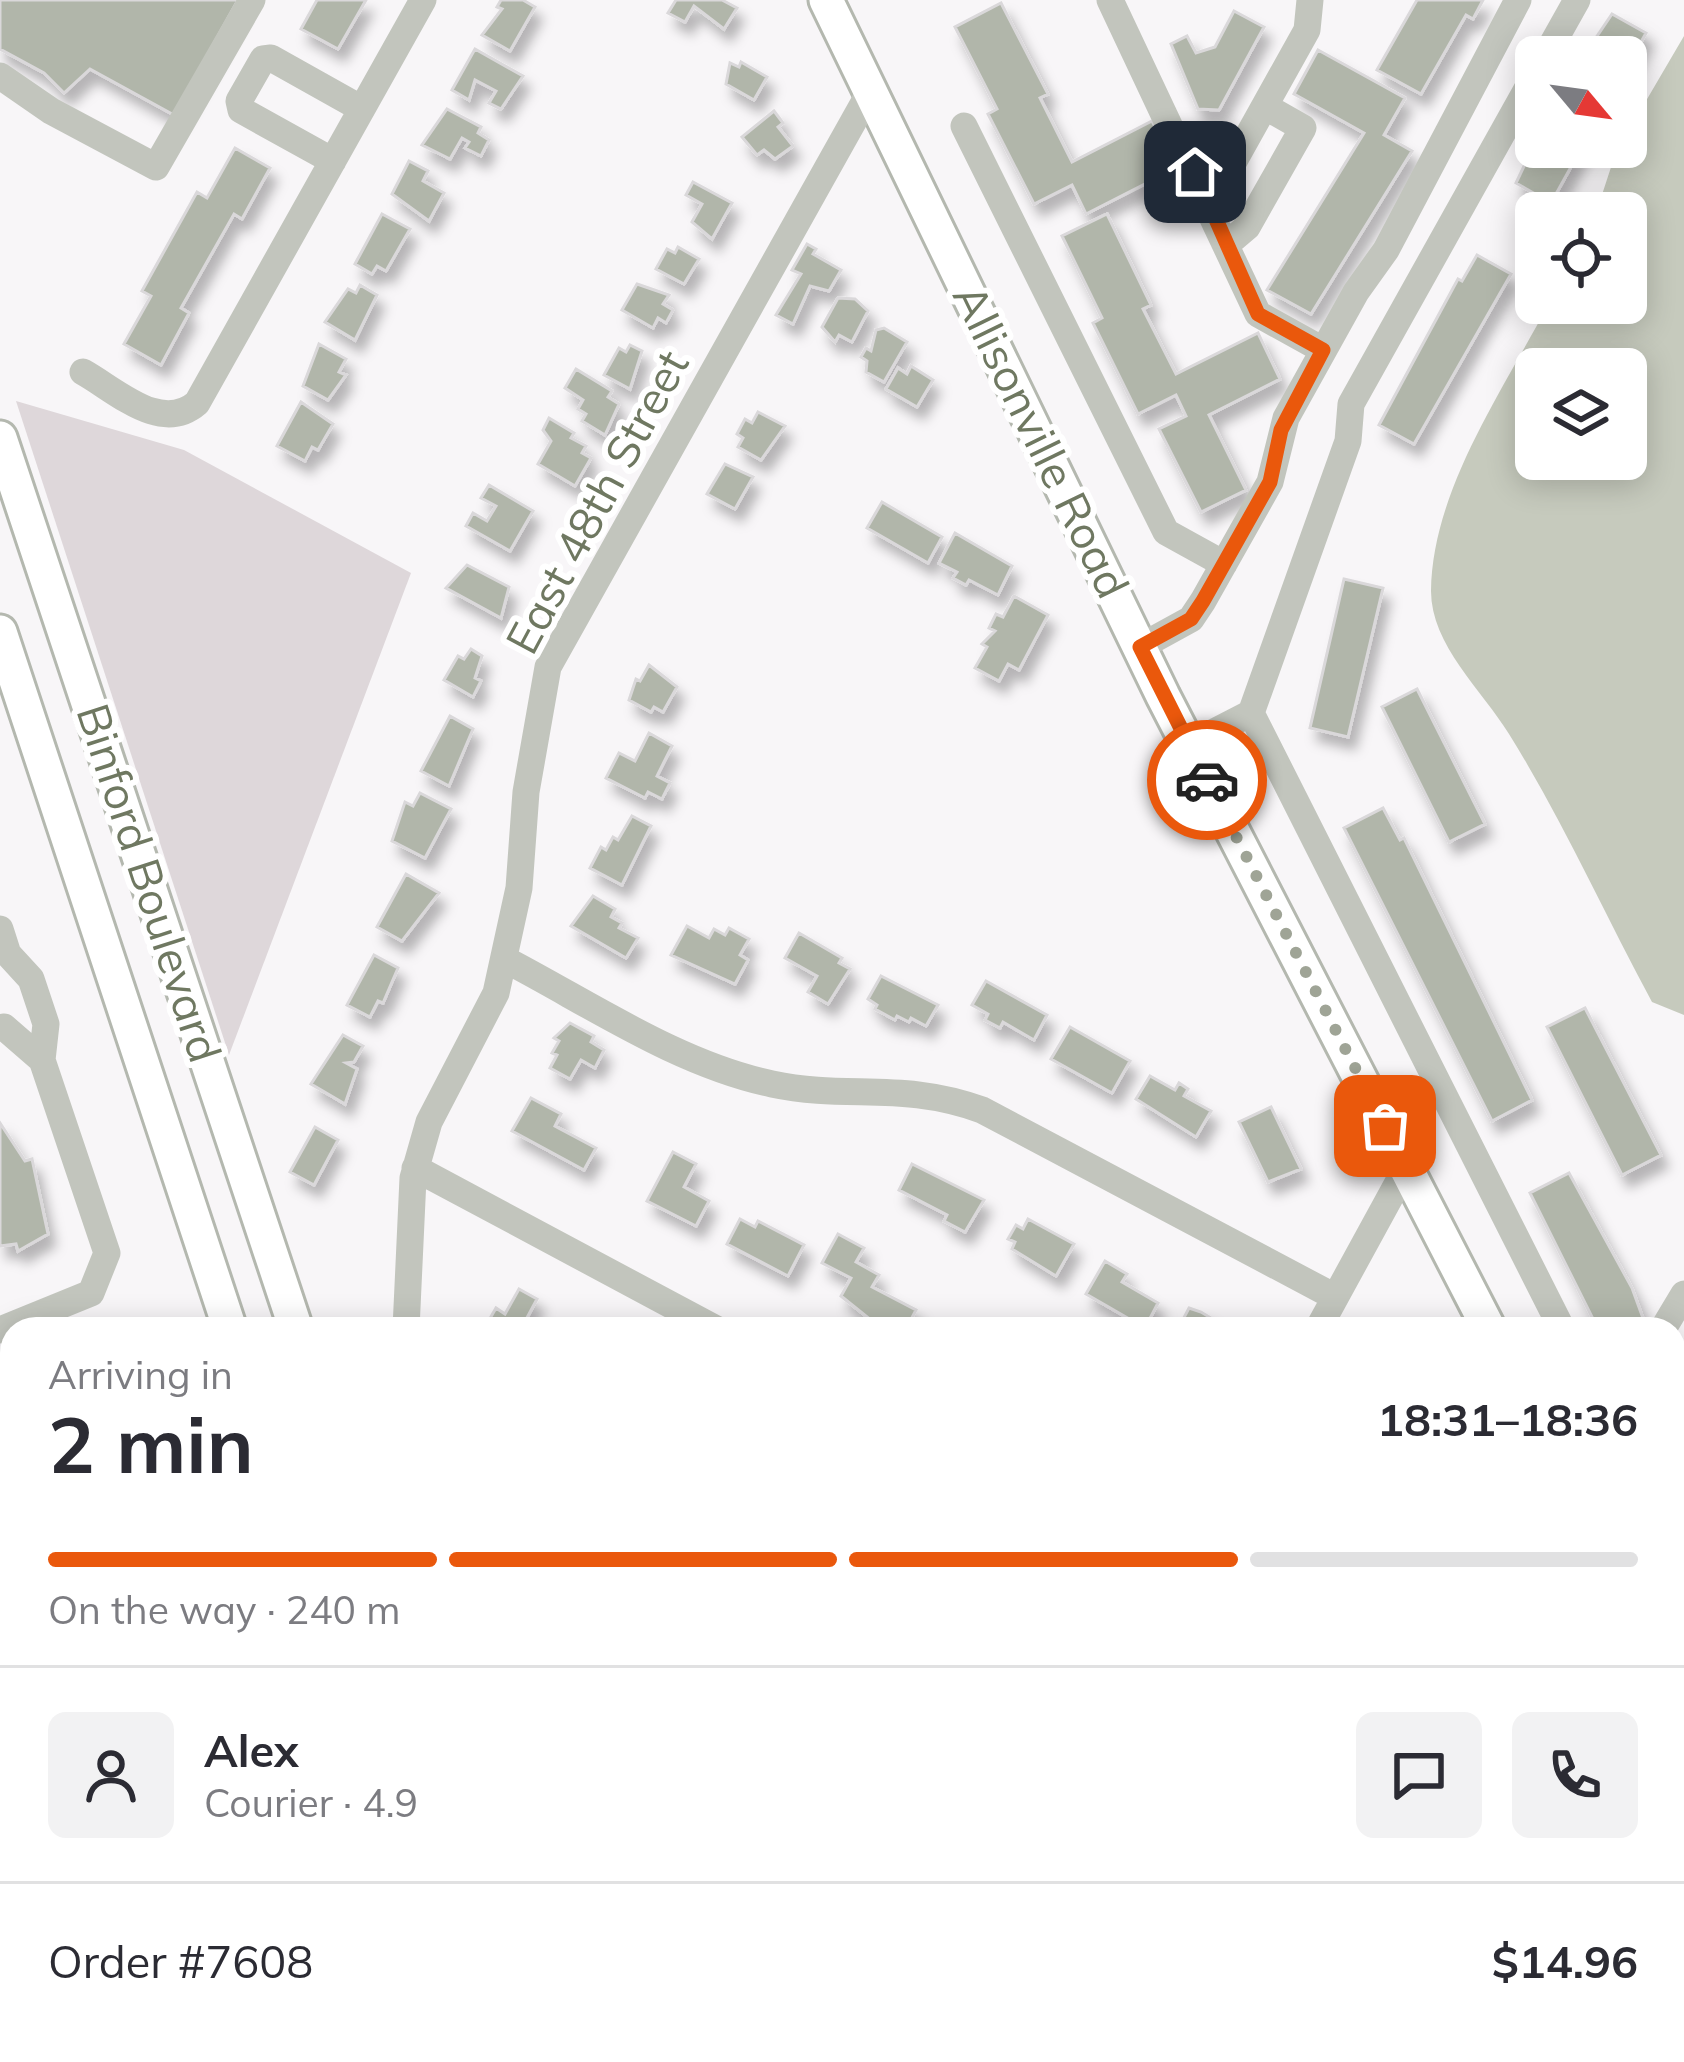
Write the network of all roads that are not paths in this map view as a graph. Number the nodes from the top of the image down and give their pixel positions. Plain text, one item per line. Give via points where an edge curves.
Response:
1 (252, 0) edge
2 (423, 0) edge
3 (826, 0) edge
4 (1110, 0) edge
5 (1310, 0) edge
6 (1518, 0) edge
7 (1577, 0) edge
8 (1557, 36) edge
9 (0, 76) edge
10 (871, 90) junction
11 (1266, 107) junction
12 (362, 109) junction
13 (1515, 111) edge
14 (964, 126) dead end
15 (333, 161) junction
16 (1210, 204) junction
17 (1227, 244) junction
18 (1323, 350) junction
19 (83, 372) dead end
20 (0, 438) edge
21 (1224, 564) junction
22 (0, 632) edge
23 (1140, 647) junction
24 (1251, 713) junction
25 (1189, 745) junction
26 (3, 955) edge
27 (504, 959) junction
28 (4, 1027) dead end
29 (42, 1060) junction
30 (416, 1168) junction
31 (1406, 1168) junction
32 (1335, 1297) junction
33 (32, 1317) edge
34 (226, 1317) edge
35 (292, 1317) edge
36 (407, 1317) edge
37 (694, 1317) edge
38 (1324, 1317) edge
39 (1483, 1317) edge
40 (1556, 1317) edge

1 - 9 street via 156,167
2 - 12 street
3 - 10 main road, Allisonville Road
4 - 16 street
5 - 11 street via 1307,30
6 - 18 street via 1387,250
7 - 8 street
10 - 23 main road, Allisonville Road
10 - 27 street, East 48th Street via 548,667
11 - 16 street
11 - 17 street via 1303,128 1247,227
12 - 15 street
12 - 15 street via 271,58 239,101 241,110
13 - 24 street via 1352,404 1348,441
14 - 21 street via 1166,532
15 - 19 street via 187,412 159,415
16 - 17 street
17 - 18 street via 1258,314
18 - 21 street via 1281,430 1270,482
20 - 35 main road, Binford Boulevard
21 - 23 street via 1191,619
22 - 34 main road, Binford Boulevard
23 - 25 main road, Allisonville Road
24 - 25 street
24 - 40 street
25 - 31 main road, Allisonville Road
26 - 29 street via 31,979 46,1024
27 - 30 street, East 48th Street
27 - 32 street via 731,1073 798,1088 926,1093 982,1110
28 - 29 street
29 - 33 street via 107,1252 91,1293
30 - 36 street, East 48th Street
30 - 37 street
31 - 32 street
31 - 39 main road, Allisonville Road
32 - 38 street

